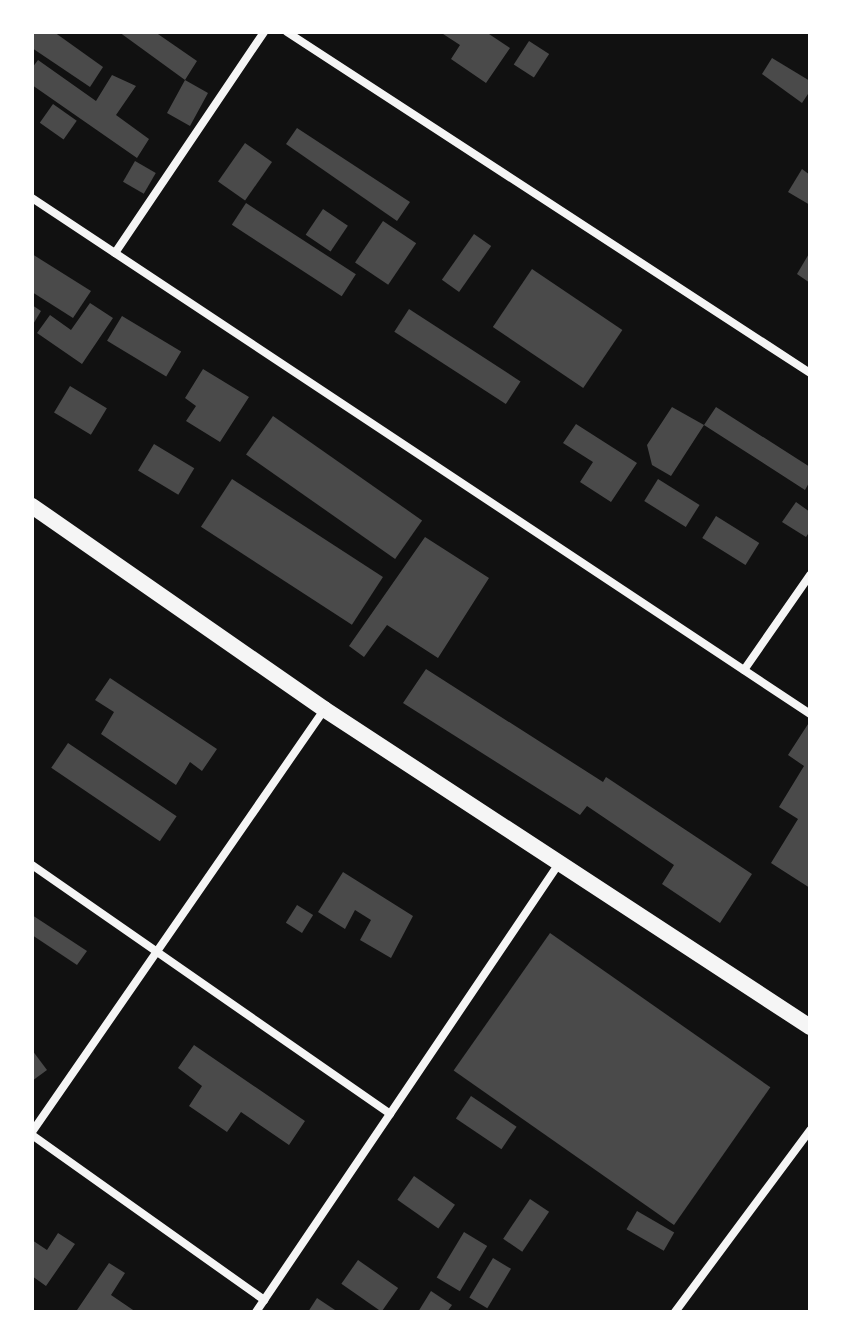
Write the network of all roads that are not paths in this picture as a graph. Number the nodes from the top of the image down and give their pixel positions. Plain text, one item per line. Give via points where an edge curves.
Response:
1 (264, 32) edge
2 (287, 32) edge
3 (32, 198) edge
4 (115, 253) junction
5 (810, 373) edge
6 (32, 506) edge
7 (810, 575) edge
8 (744, 670) junction
9 (324, 709) junction
10 (810, 714) edge
11 (32, 865) edge
12 (558, 865) junction
13 (157, 953) junction
14 (810, 1027) edge
15 (390, 1114) junction
16 (810, 1130) edge
17 (32, 1134) edge
18 (264, 1300) junction
19 (256, 1312) edge
20 (675, 1312) edge

1 - 4 street
2 - 5 street
3 - 4 street
4 - 8 street
6 - 9 main road
7 - 8 street
8 - 10 street
9 - 12 main road
9 - 13 street
11 - 13 street
12 - 14 main road
12 - 15 street
13 - 15 street
13 - 17 street
15 - 18 street
16 - 20 street
17 - 18 street
18 - 19 street

